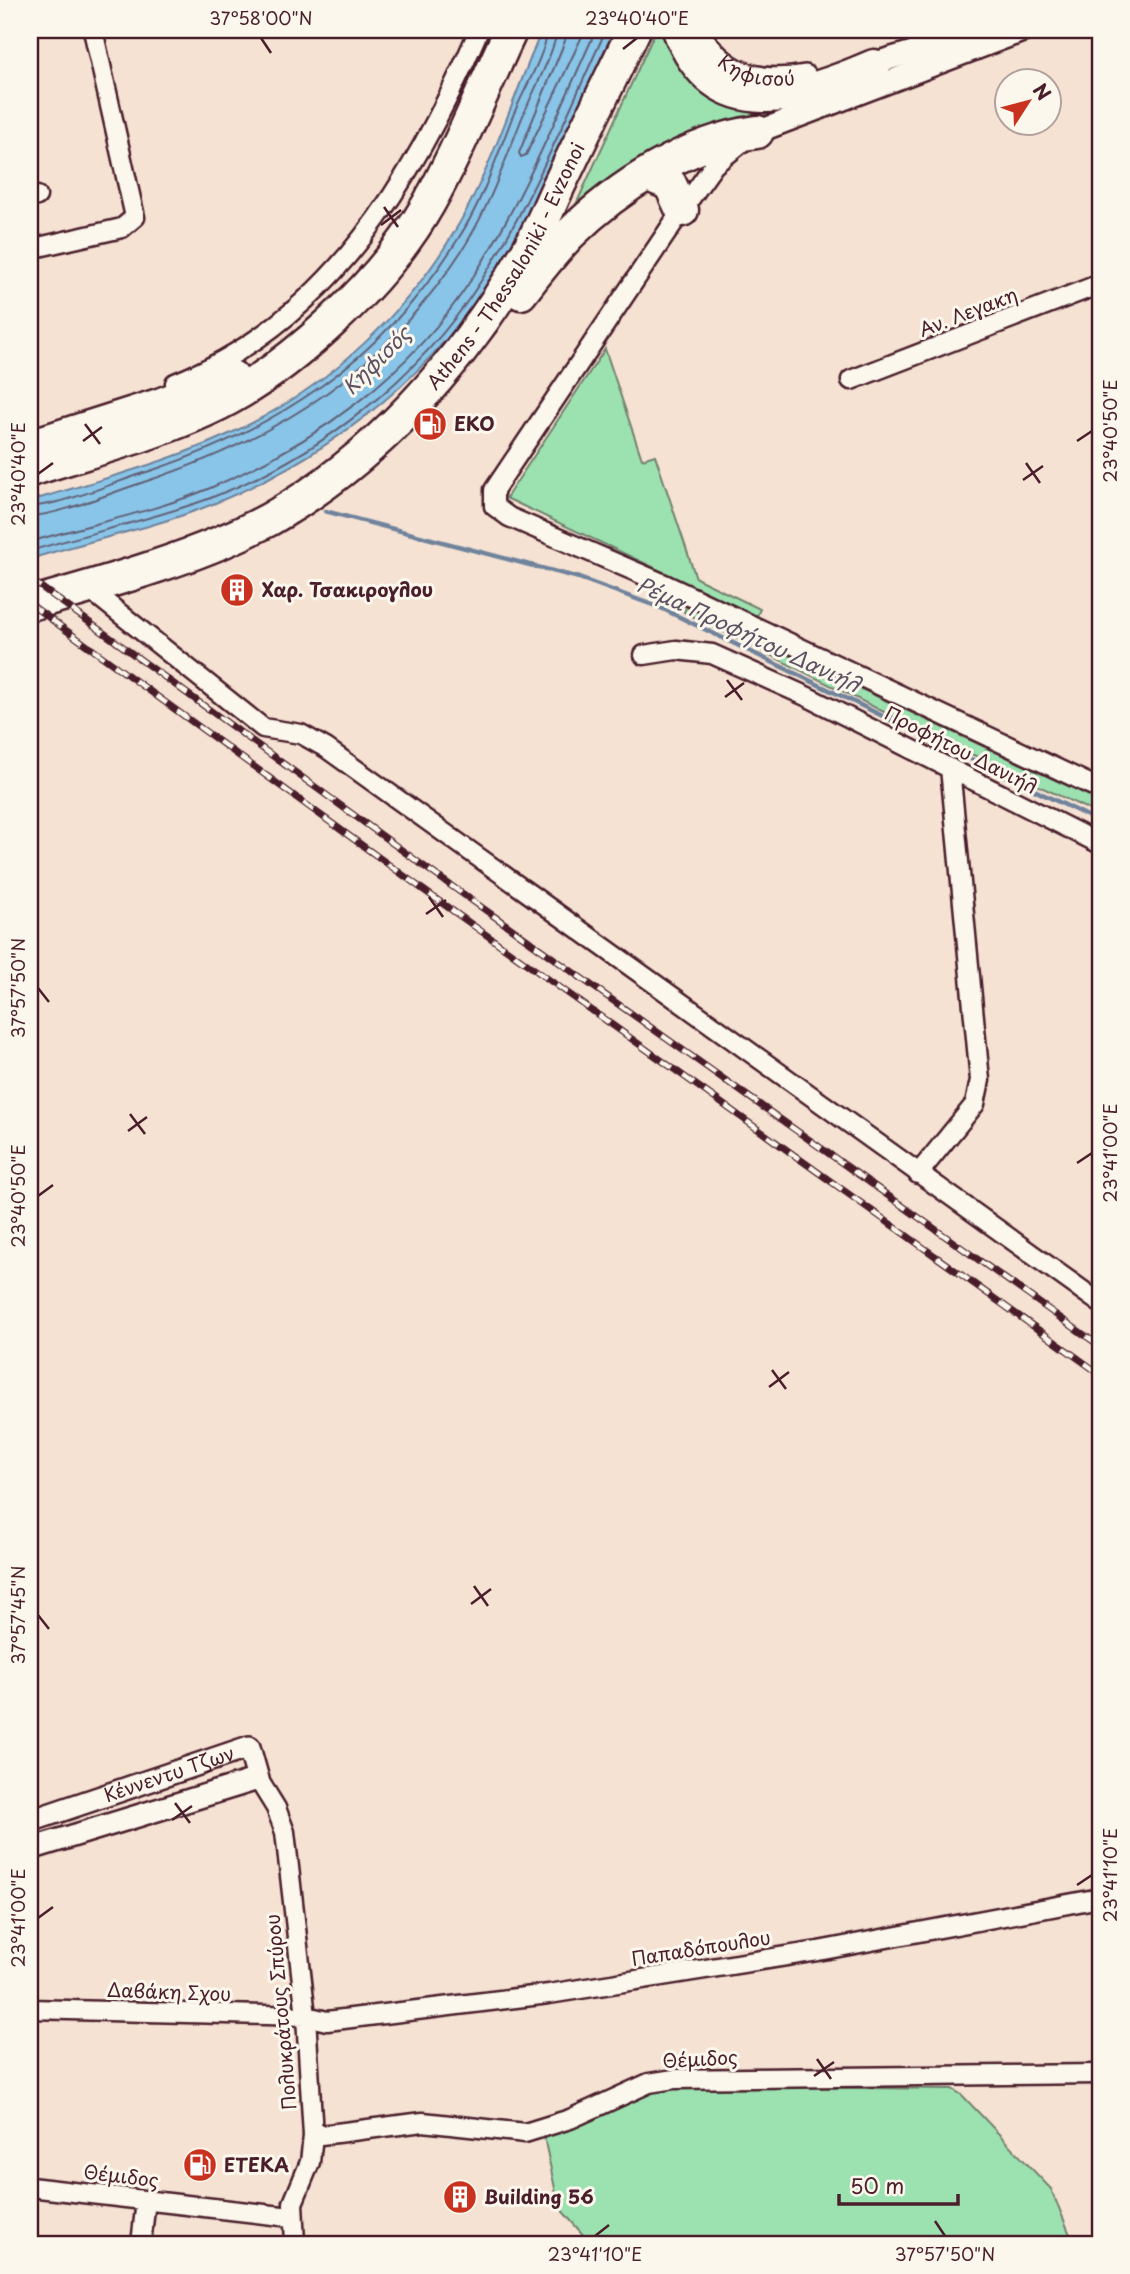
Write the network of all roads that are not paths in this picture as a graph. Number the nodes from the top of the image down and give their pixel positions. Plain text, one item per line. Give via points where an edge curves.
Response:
1 (93, 30) edge
2 (479, 30) edge
3 (511, 30) edge
4 (634, 30) edge
5 (679, 30) edge
6 (697, 30) edge
7 (1025, 30) edge
8 (963, 32) edge
9 (874, 66) junction
10 (757, 132) junction
11 (648, 175) junction
12 (682, 210) junction
13 (30, 249) edge
14 (1100, 284) edge
15 (295, 353) junction
16 (451, 360) junction
17 (851, 380) dead end
18 (30, 430) edge
19 (30, 446) edge
20 (30, 470) edge
21 (88, 588) junction
22 (30, 604) edge
23 (644, 655) dead end
24 (950, 768) junction
25 (1100, 789) edge
26 (1100, 844) edge
27 (918, 1174) junction
28 (1100, 1303) edge
29 (258, 1779) junction
30 (30, 1821) edge
31 (30, 1849) edge
32 (1100, 1898) edge
33 (30, 2009) edge
34 (306, 2017) junction
35 (1100, 2074) edge
36 (313, 2136) junction
37 (30, 2187) edge
38 (146, 2200) junction
39 (291, 2217) junction
40 (141, 2244) edge
41 (295, 2244) edge

1 - 13 street via 135,217 122,228
2 - 18 street via 410,170 372,227 325,282 261,335 196,374
3 - 15 highway via 429,203 402,244 367,287
4 - 16 highway, Athens - Thessaloniki - Evzonoi via 524,258
5 - 9 highway via 688,49 710,74 731,89 756,96 797,95
6 - 9 street, Κηφισού via 725,63 765,79
7 - 10 street
8 - 9 street, Κηφισού
10 - 11 highway via 707,147
10 - 12 street via 722,157
11 - 12 highway via 670,184
11 - 16 highway via 571,233 503,315
12 - 25 street via 494,490 492,501 497,511 686,594
14 - 17 street, Αν. Λεγακη
15 - 19 highway via 271,357 159,405
15 - 20 highway via 208,410
16 - 21 highway, Athens - Thessaloniki - Evzonoi via 407,414 270,519
21 - 22 highway, Athens - Thessaloniki - Evzonoi
21 - 27 street via 263,728 314,740
23 - 24 street, Προφήτου Δανιήλ via 677,650 712,654
24 - 26 street, Προφήτου Δανιήλ
24 - 27 street via 980,1080 975,1104
27 - 28 street
29 - 30 street, Κέννεντυ Τζων via 249,1747
29 - 31 street, Κέννεντυ Τζων
29 - 34 street, Πολυκράτους Σπύρου via 285,1832
32 - 34 street, Παπαδόπουλου via 818,1951 549,1994 327,2021
33 - 34 street, Δαβάκη Σχου
34 - 36 street, Πολυκράτους Σπύρου
35 - 36 street, Θέμιδος via 674,2078 649,2083 570,2119 525,2133 423,2122
36 - 39 street, Πολυκράτους Σπύρου via 310,2162
37 - 38 street, Θέμιδος
38 - 39 street, Θέμιδος
38 - 40 street
39 - 41 street, Πολυκράτους Σπύρου

